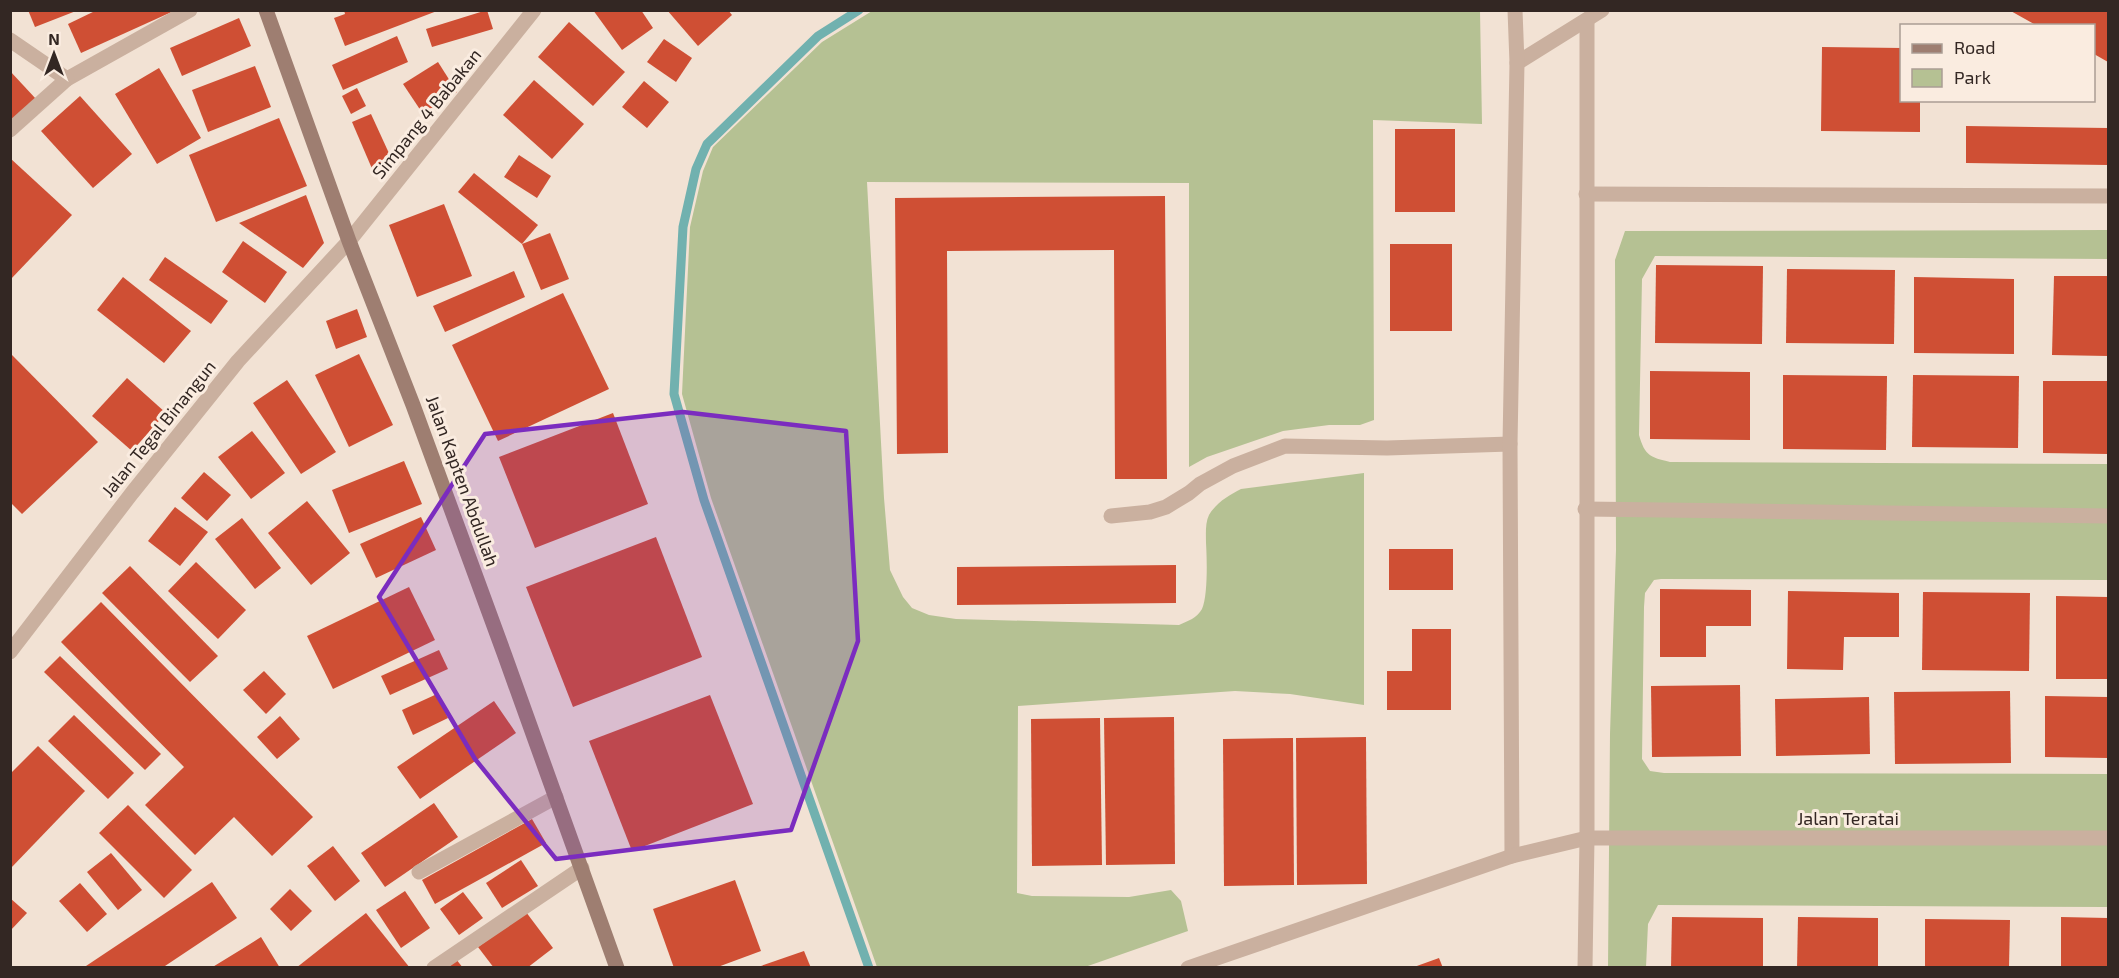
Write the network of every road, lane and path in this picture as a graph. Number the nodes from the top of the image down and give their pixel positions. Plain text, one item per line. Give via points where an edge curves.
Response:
1 (190, 10) edge
2 (266, 10) edge
3 (534, 10) edge
4 (1515, 10) edge
5 (1602, 10) edge
6 (1587, 20) junction
7 (10, 40) edge
8 (1517, 63) junction
9 (68, 80) junction
10 (10, 130) edge
11 (1586, 194) junction
12 (2109, 196) edge
13 (349, 241) junction
14 (1510, 444) junction
15 (1586, 509) junction
16 (1110, 516) dead end
17 (2109, 516) edge
18 (10, 652) edge
19 (556, 797) junction
20 (1587, 838) junction
21 (2109, 838) edge
22 (1512, 856) junction
23 (582, 868) junction
24 (419, 872) dead end
25 (435, 968) edge
26 (618, 968) edge
27 (1188, 968) edge
28 (1585, 968) edge

1 - 9 street
2 - 13 main road, Jalan Kapten Abdullah
3 - 13 street, Simpang 4 Babakan
4 - 8 street
5 - 6 street
6 - 8 street
6 - 11 street
7 - 9 street
8 - 14 street
9 - 10 street
11 - 12 street
11 - 15 street
13 - 18 street, Jalan Tegal Binangun via 238,361
13 - 19 main road, Jalan Kapten Abdullah
14 - 16 street via 1285,446 1233,466 1166,507
14 - 22 street
15 - 17 street
15 - 20 street
19 - 23 main road, Jalan Kapten Abdullah
19 - 24 street
20 - 21 street, Jalan Teratai
20 - 22 street, Jalan Teratai
20 - 28 street
22 - 27 street, Jalan Teratai
23 - 25 street
23 - 26 main road, Jalan Kapten Abdullah

